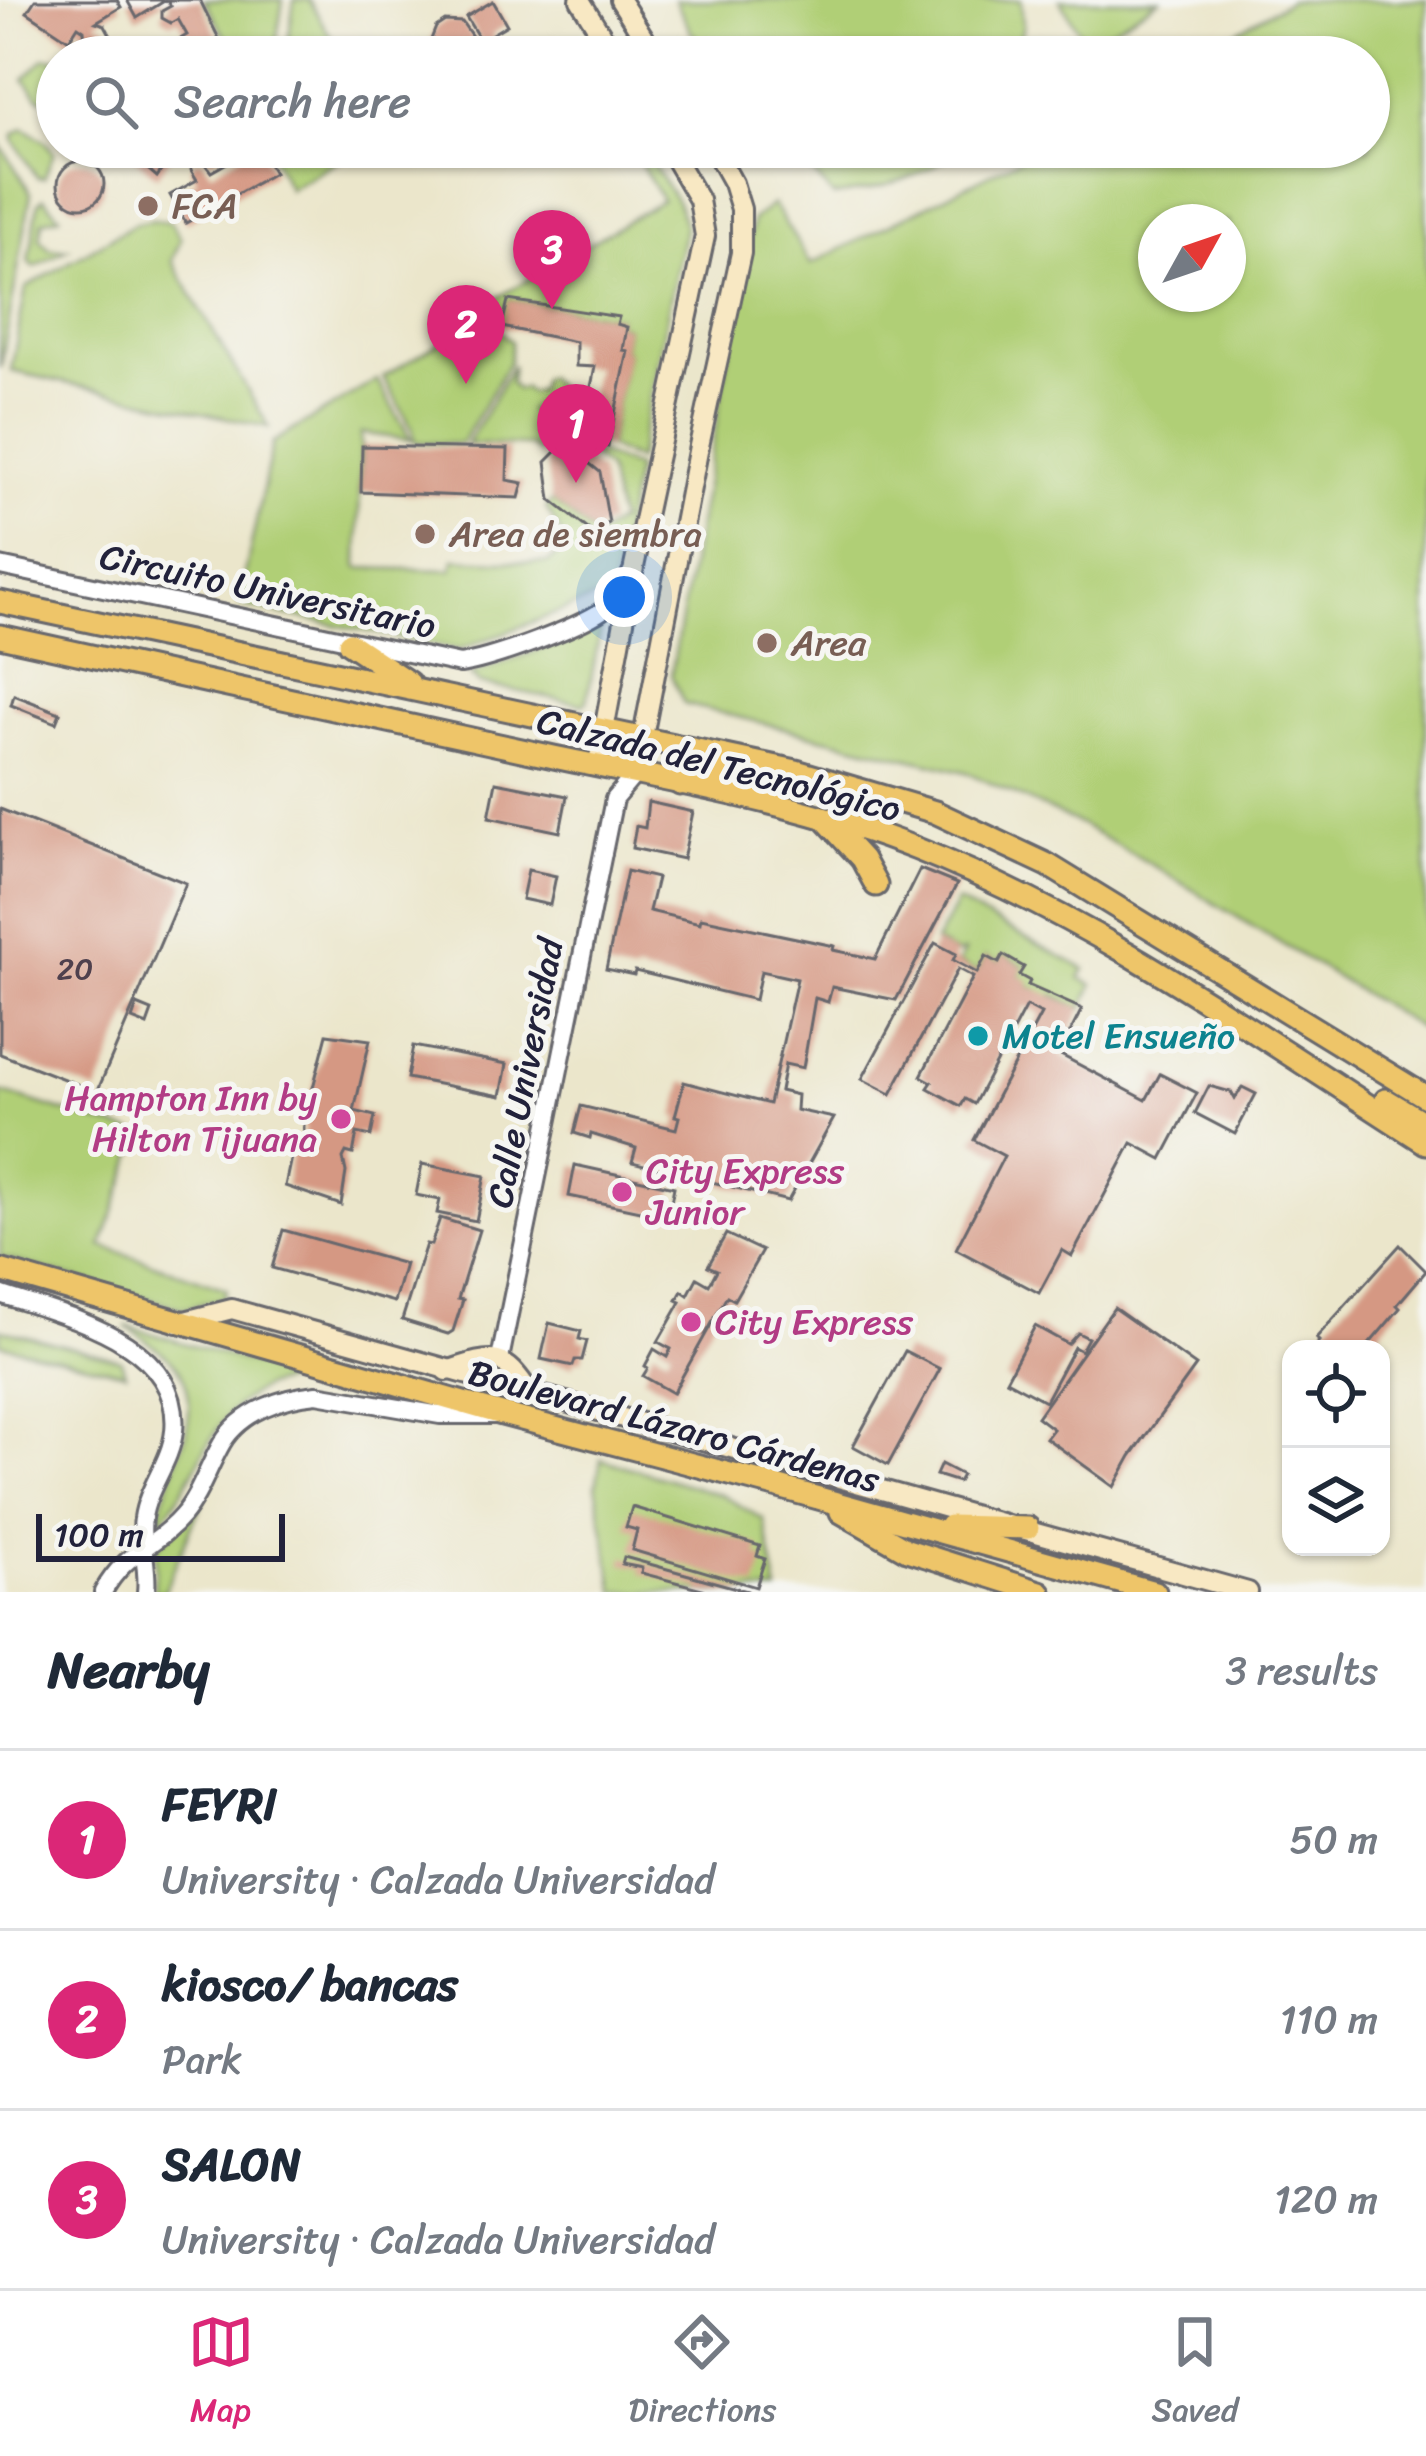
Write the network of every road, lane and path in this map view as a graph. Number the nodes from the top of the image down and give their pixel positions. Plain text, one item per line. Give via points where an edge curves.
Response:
1 (580, 0) edge
2 (620, 0) edge
3 (602, 36) edge
4 (643, 36) edge
5 (680, 168) edge
6 (725, 168) edge
7 (0, 566) edge
8 (634, 567) junction
9 (0, 602) edge
10 (0, 636) edge
11 (349, 644) junction
12 (299, 664) junction
13 (420, 690) junction
14 (291, 699) junction
15 (594, 729) junction
16 (644, 740) junction
17 (499, 745) junction
18 (598, 764) junction
19 (636, 773) junction
20 (825, 778) junction
21 (680, 784) junction
22 (614, 799) junction
23 (822, 816) junction
24 (875, 885) dead end
25 (1279, 1046) junction
26 (1426, 1097) edge
27 (1426, 1124) edge
28 (1426, 1143) edge
29 (0, 1270) edge
30 (0, 1294) edge
31 (177, 1323) junction
32 (500, 1359) junction
33 (448, 1371) junction
34 (531, 1394) junction
35 (502, 1414) junction
36 (822, 1500) junction
37 (913, 1526) junction
38 (1028, 1528) junction
39 (145, 1545) junction
40 (103, 1592) edge
41 (146, 1592) edge
42 (1040, 1592) edge
43 (1155, 1592) edge
44 (1248, 1592) edge

1 - 3 main road
2 - 4 main road
5 - 8 main road via 699,200 705,236
6 - 16 main road via 741,208 741,253
7 - 11 street, Circuito Universitario
8 - 11 street, Circuito Universitario via 602,611 483,659 442,662
8 - 15 main road
9 - 12 main road, Calzada del Tecnológico
10 - 14 main road, Calzada del Tecnológico
11 - 13 main road
12 - 13 main road, Calzada del Tecnológico
12 - 14 main road
13 - 15 main road, Calzada del Tecnológico
14 - 17 main road, Calzada del Tecnológico
15 - 16 main road, Calzada del Tecnológico
15 - 17 main road via 577,745 511,738
15 - 18 main road
16 - 19 main road
16 - 20 main road, Calzada del Tecnológico
17 - 18 main road, Calzada del Tecnológico
18 - 19 main road, Calzada del Tecnológico
18 - 22 street
19 - 21 main road, Calzada del Tecnológico
19 - 22 street, Calle Universidad
20 - 21 main road via 778,783 682,764 673,768
20 - 26 main road, Calzada del Tecnológico via 935,812 1048,865
21 - 23 main road, Calzada del Tecnológico
22 - 32 street, Calle Universidad
23 - 24 main road
23 - 25 main road, Calzada del Tecnológico via 989,879
25 - 27 main road
25 - 28 main road, Calzada del Tecnológico
29 - 31 main road, Boulevard Lázaro Cárdenas
30 - 39 street via 120,1341 167,1384 174,1433 146,1507
31 - 33 main road, Boulevard Lázaro Cárdenas via 232,1309
31 - 35 main road, Boulevard Lázaro Cárdenas
32 - 33 main road
32 - 34 main road
33 - 34 main road, Boulevard Lázaro Cárdenas
34 - 38 main road, Boulevard Lázaro Cárdenas
35 - 36 main road, Boulevard Lázaro Cárdenas
35 - 39 street via 440,1415 317,1394 277,1402 231,1430 182,1516
36 - 37 main road, Boulevard Lázaro Cárdenas
36 - 42 main road via 907,1550
37 - 38 main road
37 - 43 main road, Boulevard Lázaro Cárdenas
38 - 44 main road, Boulevard Lázaro Cárdenas
39 - 40 street via 119,1565
39 - 41 street

